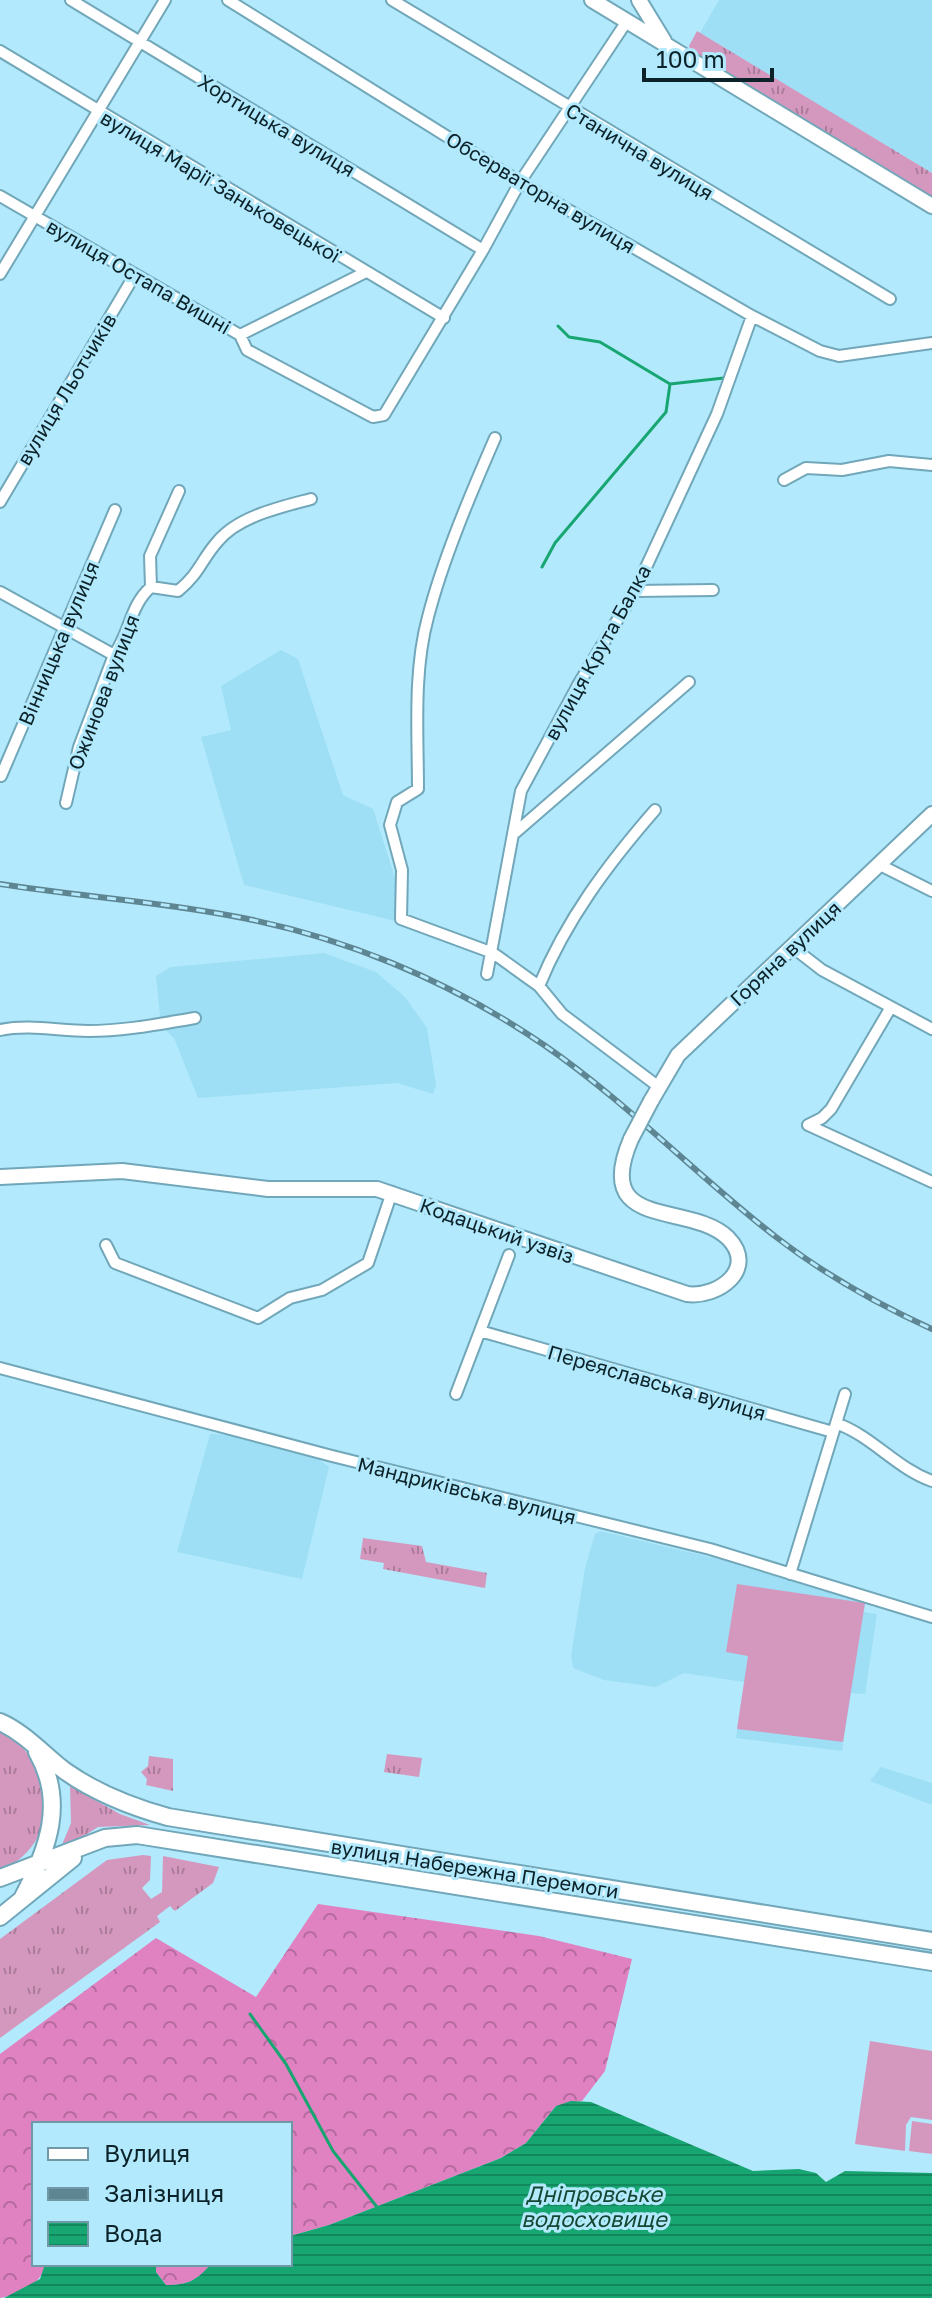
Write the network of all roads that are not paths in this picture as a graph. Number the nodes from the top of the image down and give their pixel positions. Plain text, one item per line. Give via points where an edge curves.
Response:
1 (71, 0) edge
2 (165, 0) edge
3 (228, 0) edge
4 (392, 0) edge
5 (592, 0) edge
6 (639, 0) edge
7 (627, 21) junction
8 (664, 41) junction
9 (140, 42) junction
10 (0, 51) edge
11 (568, 108) junction
12 (99, 111) junction
13 (520, 182) junction
14 (0, 196) edge
15 (932, 206) edge
16 (36, 216) junction
17 (483, 250) junction
18 (364, 273) junction
19 (0, 274) edge
20 (134, 276) junction
21 (890, 299) dead end
22 (752, 316) junction
23 (444, 318) junction
24 (240, 335) junction
25 (932, 343) edge
26 (495, 438) dead end
27 (932, 465) edge
28 (784, 480) dead end
29 (179, 491) dead end
30 (311, 499) dead end
31 (0, 502) edge
32 (115, 510) dead end
33 (151, 587) junction
34 (713, 590) dead end
35 (635, 591) junction
36 (0, 592) edge
37 (64, 628) junction
38 (114, 655) junction
39 (689, 682) dead end
40 (1, 776) edge
41 (66, 803) dead end
42 (655, 810) dead end
43 (932, 814) edge
44 (516, 832) junction
45 (880, 865) junction
46 (932, 891) edge
47 (791, 946) junction
48 (493, 953) junction
49 (487, 974) dead end
50 (539, 986) junction
51 (891, 1007) junction
52 (195, 1018) dead end
53 (932, 1029) edge
54 (0, 1030) edge
55 (659, 1087) junction
56 (651, 1101) joint
57 (0, 1177) edge
58 (932, 1182) edge
59 (392, 1192) junction
60 (106, 1245) dead end
61 (509, 1255) dead end
62 (480, 1331) junction
63 (0, 1368) edge
64 (456, 1394) dead end
65 (845, 1394) dead end
66 (836, 1428) junction
67 (932, 1481) edge
68 (790, 1574) junction
69 (932, 1617) edge
70 (0, 1713) edge
71 (0, 1722) edge
72 (18, 1731) junction
73 (35, 1747) junction
74 (52, 1822) junction
75 (92, 1844) junction
76 (40, 1864) junction
77 (18, 1871) junction
78 (0, 1878) edge
79 (23, 1897) junction
80 (756, 1913) junction
81 (0, 1917) edge
82 (753, 1933) junction
83 (932, 1941) edge
84 (932, 1962) edge

1 - 9 street, Хортицька вулиця
2 - 9 street
3 - 13 street, Обсерваторна вулиця
4 - 11 street, Станична вулиця
5 - 7 street
6 - 8 street
7 - 8 street
7 - 11 street
8 - 15 street
9 - 12 street
9 - 17 street, Хортицька вулиця
10 - 12 street, вулиця Марії Заньковецької
11 - 13 street
11 - 21 street, Станична вулиця
12 - 16 street
12 - 18 street, вулиця Марії Заньковецької
13 - 17 street
13 - 22 street, Обсерваторна вулиця
14 - 16 street, вулиця Остапа Вишні
16 - 19 street
16 - 20 street, вулиця Остапа Вишні
17 - 23 street
18 - 23 street, вулиця Марії Заньковецької
18 - 24 street, вулиця Остапа Вишні
20 - 24 street, вулиця Остапа Вишні
20 - 31 street, вулиця Льотчиків
22 - 25 street, Обсерваторна вулиця via 829,355
22 - 35 street, вулиця Крута Балка via 717,414
23 - 24 street via 387,412 377,418 247,350
26 - 48 street via 428,617 418,698 418,789 397,802 390,825 402,870 401,919
27 - 28 street via 889,461 842,470 806,468
29 - 33 street, Ожинова вулиця via 150,556
30 - 33 street via 263,512 219,539 198,575 178,591
32 - 37 street, Вінницька вулиця
33 - 38 street, Ожинова вулиця via 139,597
34 - 35 street
35 - 44 street, вулиця Крута Балка via 521,791
36 - 37 street
37 - 38 street
37 - 40 street, Вінницька вулиця
38 - 41 street, Ожинова вулиця via 79,747
39 - 44 street
42 - 50 street via 567,925
43 - 45 street, Горяна вулиця
44 - 48 street, вулиця Крута Балка
45 - 46 street
45 - 47 street, Горяна вулиця
47 - 51 street via 822,970
47 - 55 street, Горяна вулиця via 678,1055
48 - 49 street, вулиця Крута Балка
48 - 50 street
50 - 55 street via 562,1014
51 - 53 street
51 - 58 street via 831,1109 808,1125
52 - 54 street via 133,1029
55 - 56 street, Горяна вулиця
56 - 59 street, Кодацький узвіз, bridge via 621,1169 629,1195 658,1214 718,1232 733,1245 733,1275 719,1290 687,1294
57 - 59 street, Кодацький узвіз via 122,1171 252,1188
59 - 60 street via 368,1263 258,1318 115,1263
61 - 62 street
62 - 64 street
62 - 66 street, Переяславська вулиця
63 - 68 street, Мандриківська вулиця via 710,1549
65 - 66 street
66 - 67 street, Переяславська вулиця via 859,1433 909,1473
66 - 68 street
68 - 69 street, Мандриківська вулиця
70 - 72 street
71 - 72 main road, вулиця Набережна Перемоги
72 - 73 main road, вулиця Набережна Перемоги
73 - 74 main road, вулиця Набережна Перемоги via 51,1782
73 - 80 main road, вулиця Набережна Перемоги via 98,1791 181,1820
74 - 76 main road, вулиця Набережна Перемоги
74 - 77 main road, вулиця Набережна Перемоги via 45,1841
75 - 76 main road, вулиця Набережна Перемоги
75 - 79 main road, вулиця Набережна Перемоги
75 - 82 main road, вулиця Набережна Перемоги via 137,1835
76 - 77 main road, вулиця Набережна Перемоги
76 - 79 main road, вулиця Набережна Перемоги
77 - 78 main road, вулиця Набережна Перемоги
79 - 81 main road, вулиця Набережна Перемоги
80 - 82 main road
80 - 83 main road, вулиця Набережна Перемоги
82 - 84 main road, вулиця Набережна Перемоги

